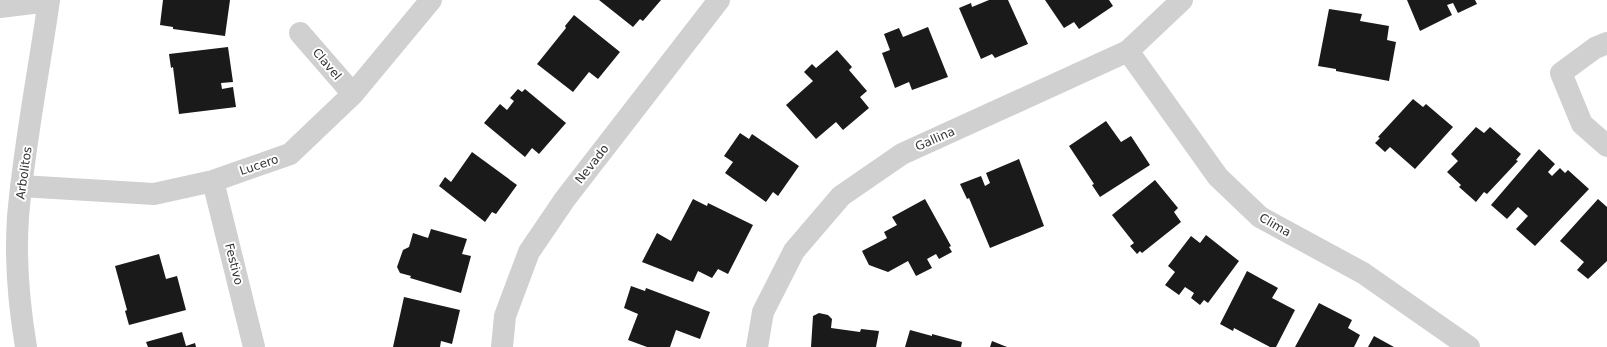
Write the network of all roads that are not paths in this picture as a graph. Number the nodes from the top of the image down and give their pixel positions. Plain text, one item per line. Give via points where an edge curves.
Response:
1 (431, 0) edge
2 (720, 0) edge
3 (1182, 0) edge
4 (49, 1) edge
5 (0, 7) edge
6 (300, 33) dead end
7 (1607, 43) edge
8 (1128, 51) junction
9 (353, 94) junction
10 (1607, 146) edge
11 (213, 181) junction
12 (21, 186) junction
13 (26, 347) edge
14 (254, 347) edge
15 (502, 347) edge
16 (757, 347) edge
17 (1469, 347) edge

1 - 9 street, Lucero
2 - 15 street, Nevado via 528,252 505,316
3 - 8 street, Gallina
4 - 5 street
4 - 12 street, Arbolitos
6 - 9 street, Clavel
7 - 10 street via 1595,48 1561,73 1582,124
8 - 16 street, Gallina via 902,154 841,196 794,251 763,312
8 - 17 street, Clima via 1218,177 1260,217 1363,273
9 - 11 street, Lucero via 290,154
11 - 12 street, Lucero via 154,194
11 - 14 street, Festivo
12 - 13 street, Arbolitos via 18,256

